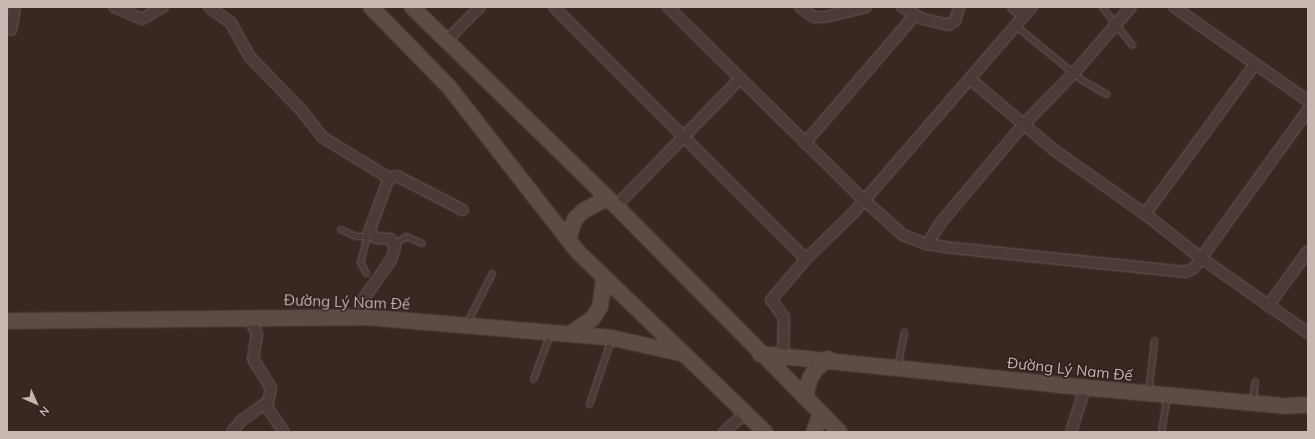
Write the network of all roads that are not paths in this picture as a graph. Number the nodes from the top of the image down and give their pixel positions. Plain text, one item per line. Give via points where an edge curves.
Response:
1 (15, 7) edge
2 (114, 7) edge
3 (163, 7) edge
4 (209, 7) edge
5 (371, 7) edge
6 (412, 7) edge
7 (480, 7) edge
8 (554, 7) edge
9 (668, 7) edge
10 (800, 7) edge
11 (865, 7) edge
12 (902, 7) edge
13 (959, 7) edge
14 (1013, 7) edge
15 (1032, 7) edge
16 (1102, 7) edge
17 (1131, 7) edge
18 (1174, 7) edge
19 (915, 15) junction
20 (1024, 16) junction
21 (1116, 24) junction
22 (1016, 26) junction
23 (11, 30) dead end
24 (446, 41) junction
25 (1132, 44) dead end
26 (1255, 64) junction
27 (1074, 73) junction
28 (740, 79) junction
29 (970, 79) junction
30 (1106, 94) dead end
31 (1308, 101) edge
32 (1308, 110) edge
33 (1023, 125) junction
34 (684, 136) junction
35 (805, 143) junction
36 (389, 178) junction
37 (864, 200) junction
38 (611, 202) junction
39 (463, 210) dead end
40 (1145, 214) junction
41 (340, 229) dead end
42 (370, 236) junction
43 (568, 240) junction
44 (395, 243) junction
45 (422, 243) dead end
46 (927, 244) junction
47 (1308, 251) edge
48 (1201, 258) junction
49 (806, 259) junction
50 (366, 273) dead end
51 (492, 273) dead end
52 (604, 278) junction
53 (1268, 306) junction
54 (359, 317) junction
55 (249, 318) junction
56 (7, 321) edge
57 (465, 326) junction
58 (904, 332) dead end
59 (550, 333) junction
60 (1308, 333) edge
61 (570, 334) junction
62 (612, 338) junction
63 (1154, 340) dead end
64 (684, 354) junction
65 (760, 354) junction
66 (783, 357) junction
67 (828, 359) junction
68 (897, 368) junction
69 (533, 379) dead end
70 (1255, 381) dead end
71 (1085, 388) junction
72 (1148, 394) junction
73 (1167, 395) junction
74 (805, 398) junction
75 (266, 403) junction
76 (1252, 403) junction
77 (589, 404) dead end
78 (1308, 405) edge
79 (745, 413) junction
80 (821, 413) junction
81 (758, 429) edge
82 (232, 432) edge
83 (284, 432) edge
84 (724, 432) edge
85 (814, 432) edge
86 (840, 432) edge
87 (1072, 432) edge
88 (1161, 432) edge

1 - 23 street
2 - 3 street via 142,19
4 - 36 street via 231,23 250,57 302,111 322,137
5 - 43 street via 449,87
6 - 24 street
7 - 24 street
8 - 34 street
9 - 28 street
10 - 11 street via 814,17 825,17
12 - 19 street
13 - 19 street via 955,21 948,25
14 - 20 street
15 - 20 street
16 - 21 lane
17 - 21 street
18 - 26 street
19 - 35 street
20 - 22 street
21 - 25 lane
21 - 27 street
22 - 27 lane
22 - 29 street
24 - 38 street
26 - 31 street
26 - 40 street
27 - 30 lane
27 - 33 street
28 - 34 street
28 - 35 street
29 - 33 street
29 - 37 street
32 - 48 street
33 - 40 street
33 - 46 street via 942,221
34 - 38 street
34 - 49 street
35 - 37 street
36 - 39 street via 397,176
36 - 42 street via 369,232
37 - 46 street via 903,236
37 - 49 street
38 - 43 street via 583,210 575,219
38 - 65 street
40 - 48 street
41 - 42 lane
42 - 44 street via 391,239
42 - 50 lane via 360,262
43 - 52 street
44 - 45 lane via 406,236
44 - 54 street via 391,260 362,301
46 - 48 street via 1186,272 1194,268
47 - 53 street
48 - 53 street
49 - 66 street via 771,300 784,317
51 - 57 lane
52 - 61 street via 600,308 593,318
52 - 64 street
53 - 60 street
54 - 55 street, Đường Lý Nam Đế
54 - 57 street, Đường Lý Nam Đế
55 - 56 street, Đường Lý Nam Đế
55 - 75 street via 257,334 253,359 271,388
57 - 59 street, Đường Lý Nam Đế
58 - 68 lane
59 - 61 street, Đường Lý Nam Đế
59 - 69 lane
61 - 62 street, Đường Lý Nam Đế
62 - 64 street, Đường Lý Nam Đế
62 - 77 lane
63 - 72 lane
64 - 79 street
65 - 66 street, Đường Lý Nam Đế
65 - 74 street
66 - 67 street, Đường Lý Nam Đế
67 - 68 street, Đường Lý Nam Đế
67 - 74 street via 810,378
68 - 71 street, Đường Lý Nam Đế
70 - 76 lane
71 - 72 street, Đường Lý Nam Đế
71 - 87 street
72 - 73 street, Đường Lý Nam Đế
73 - 76 street, Đường Lý Nam Đế
73 - 88 lane
74 - 80 street
75 - 82 street via 240,421
75 - 83 street via 269,412
76 - 78 street, Đường Lý Nam Đế
79 - 81 street
79 - 84 street
80 - 85 street
80 - 86 street

